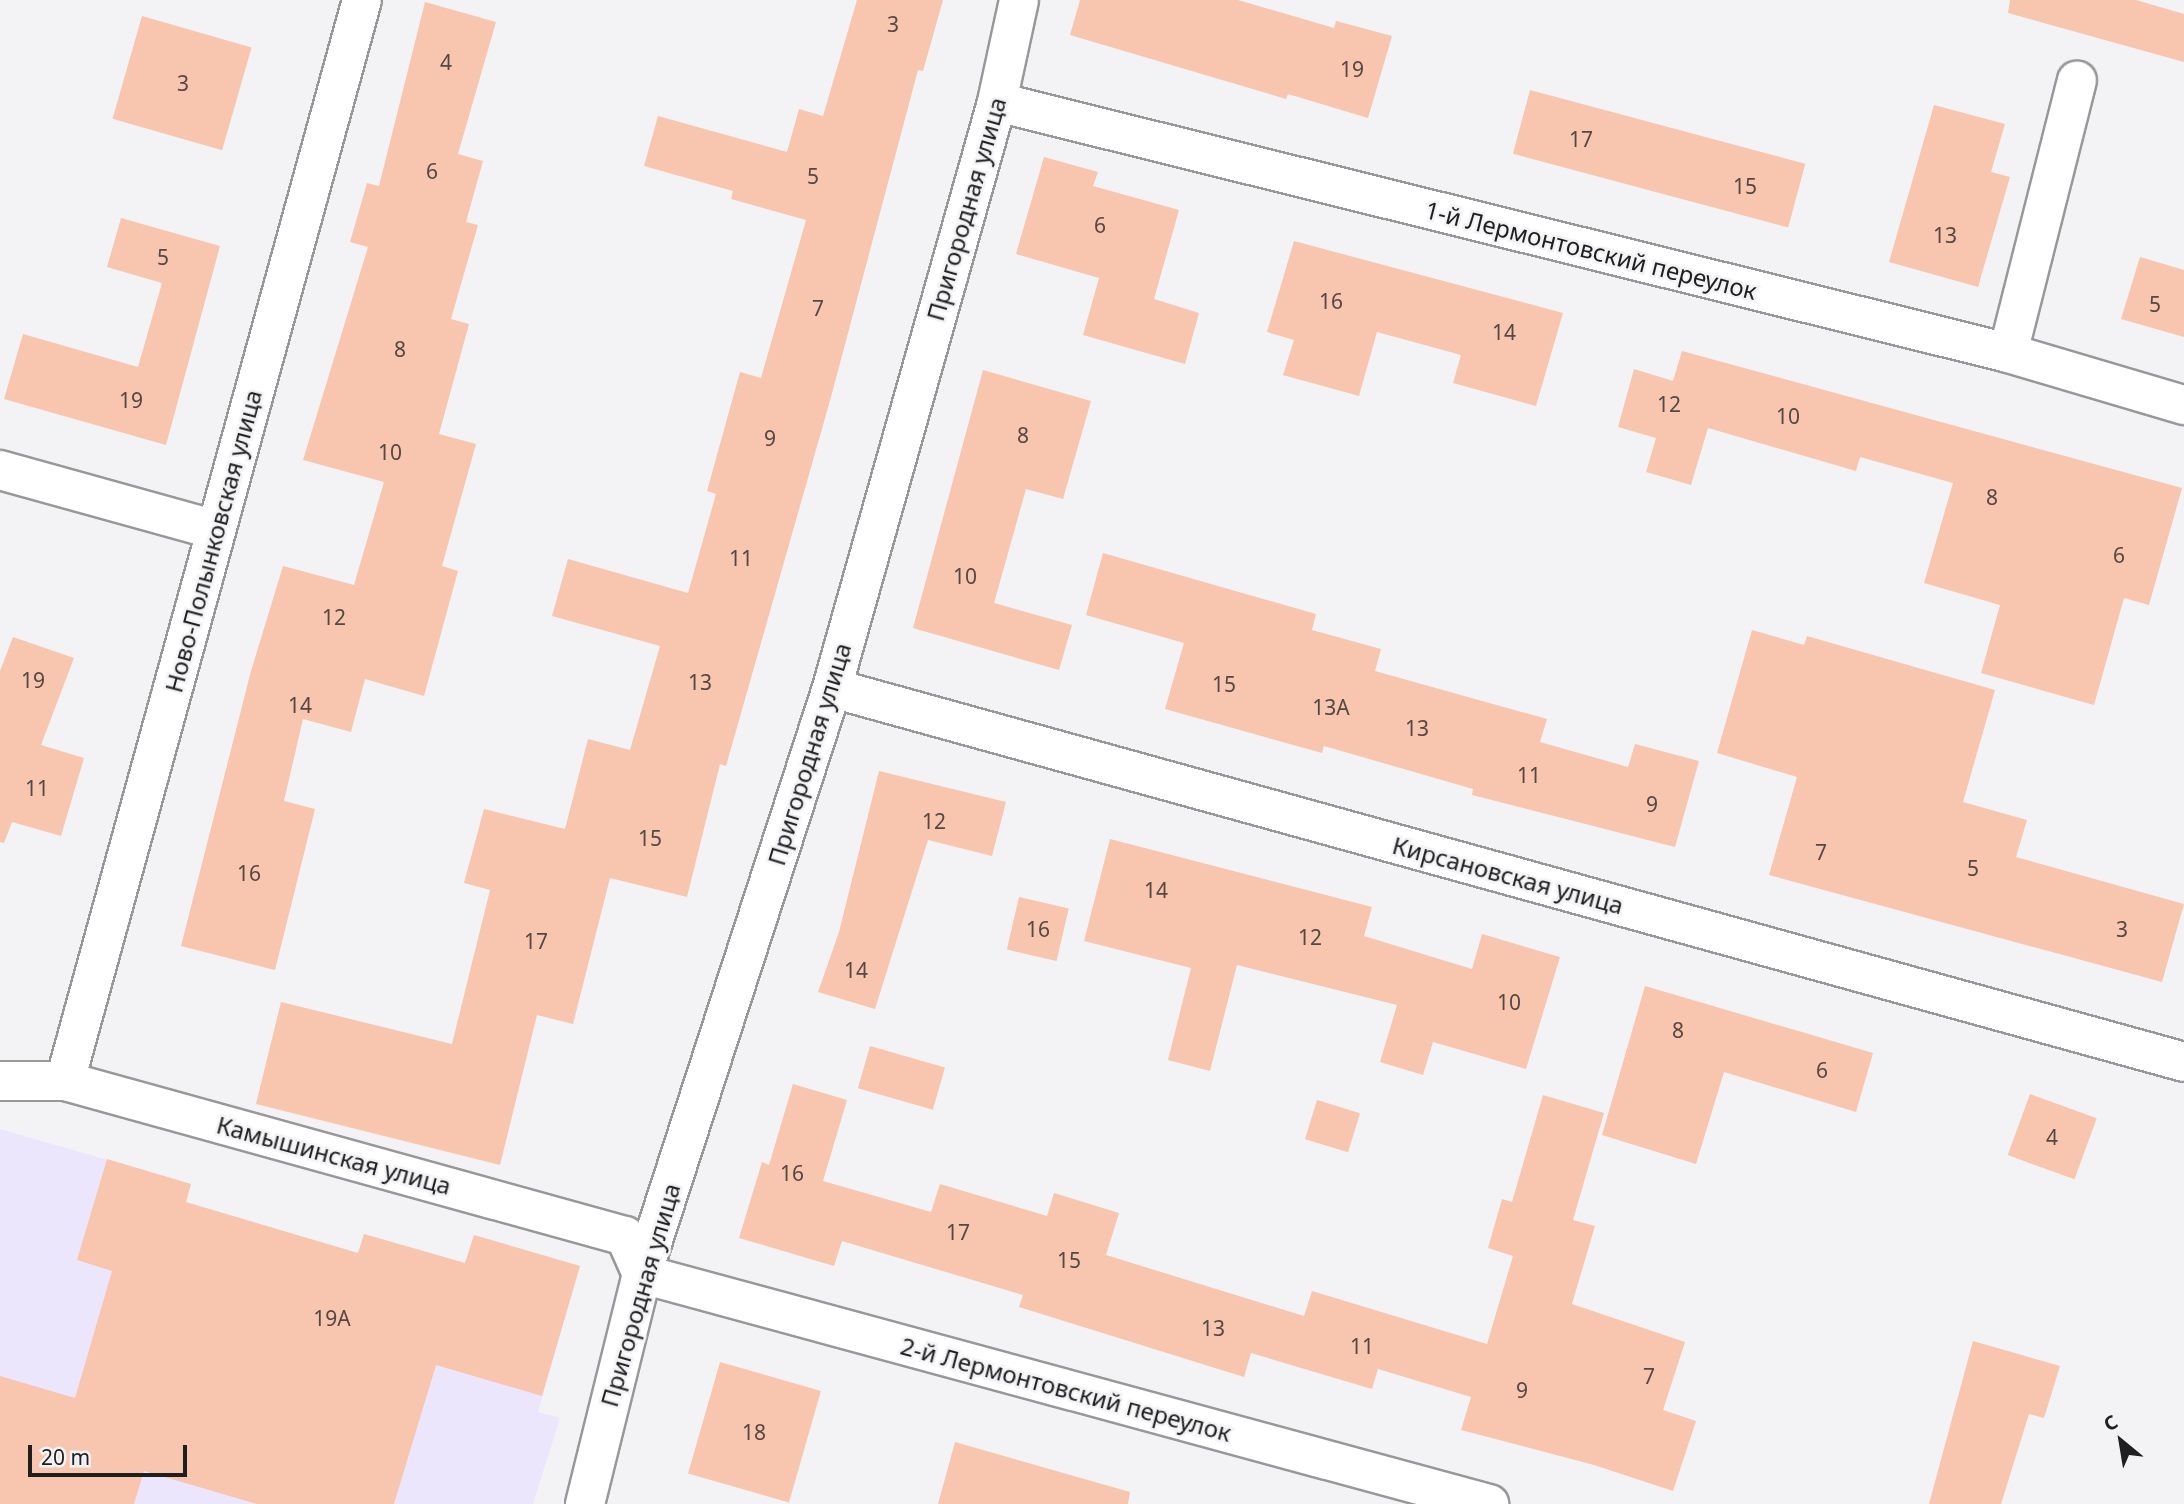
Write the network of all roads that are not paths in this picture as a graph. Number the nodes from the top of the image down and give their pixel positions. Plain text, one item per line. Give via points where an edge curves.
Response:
1 (362, 0) edge
2 (1019, 0) edge
3 (2077, 81) dead end
4 (997, 102) junction
5 (2008, 354) junction
6 (2184, 405) edge
7 (0, 470) edge
8 (216, 530) junction
9 (832, 688) junction
10 (2184, 1062) edge
11 (0, 1081) edge
12 (65, 1081) junction
13 (642, 1274) junction
14 (585, 1504) edge
15 (1489, 1504) edge

1 - 8 street, Ново-Полынковская улица
2 - 4 street, Пригородная улица
3 - 5 street
4 - 5 street, 1-й Лермонтовский переулок
4 - 9 street, Пригородная улица
5 - 6 street, 1-й Лермонтовский переулок
7 - 8 street
8 - 12 street, Ново-Полынковская улица
9 - 10 street, Кирсановская улица
9 - 13 street, Пригородная улица
11 - 12 street, Камышинская улица
12 - 13 street, Камышинская улица via 625,1236
13 - 14 street, Пригородная улица
13 - 15 street, 2-й Лермонтовский переулок

